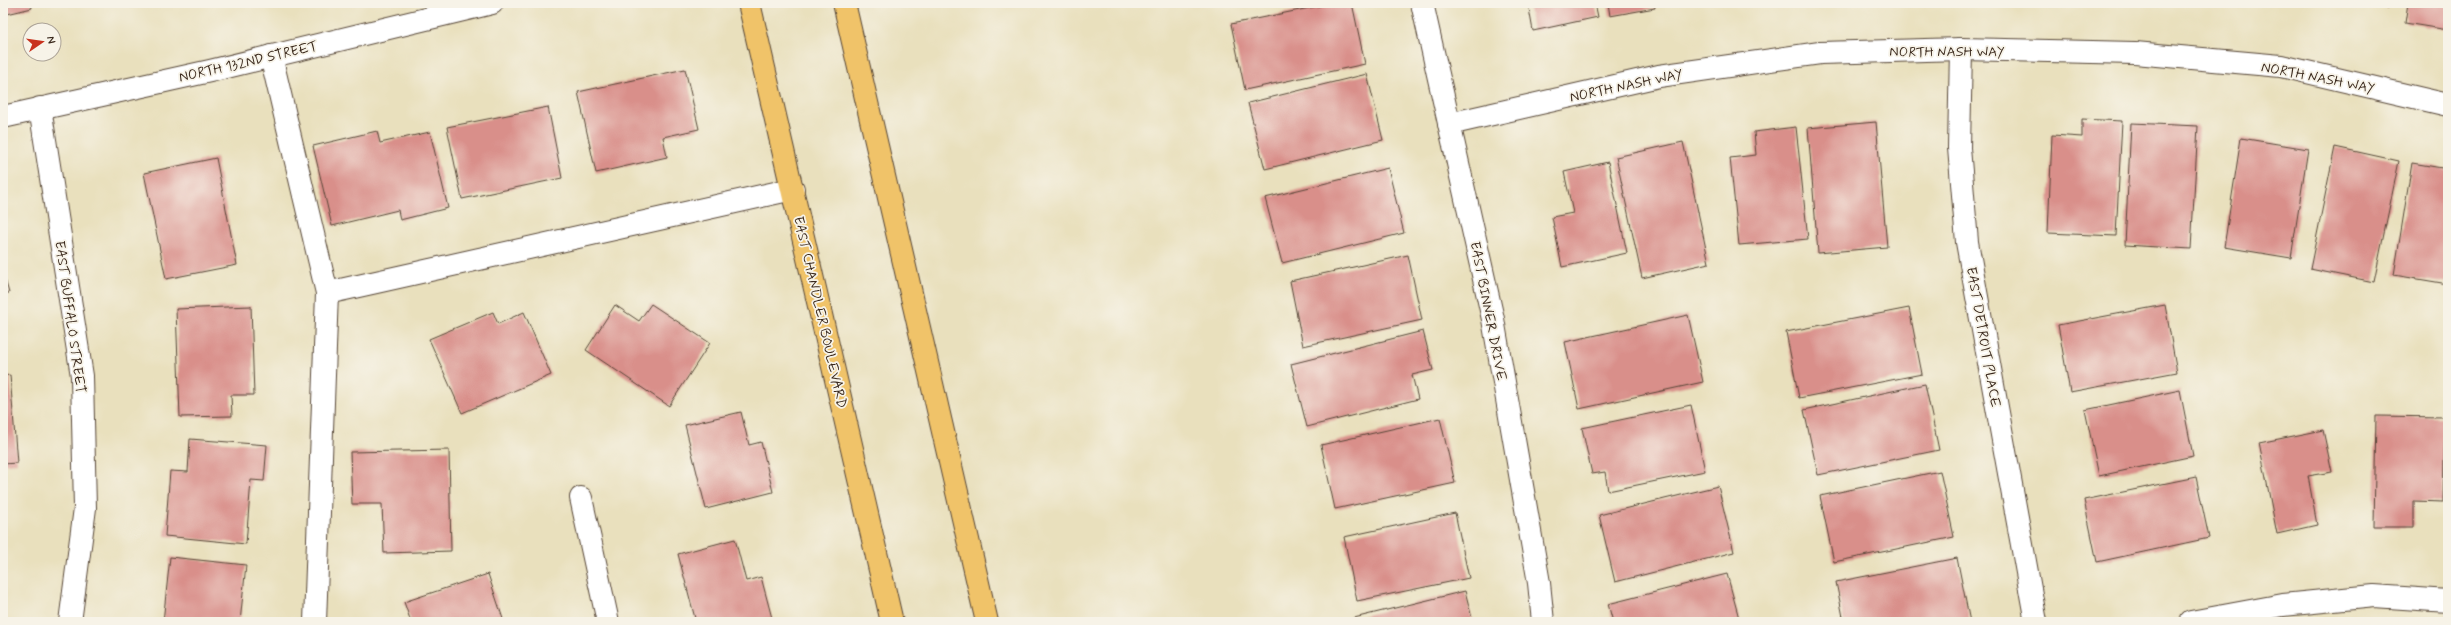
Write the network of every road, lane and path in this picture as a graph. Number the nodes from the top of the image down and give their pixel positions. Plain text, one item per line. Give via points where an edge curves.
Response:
1 (492, 3) edge
2 (749, 3) edge
3 (844, 3) edge
4 (1422, 3) edge
5 (1961, 49) junction
6 (271, 56) junction
7 (2448, 105) edge
8 (40, 108) junction
9 (3, 117) edge
10 (1449, 124) junction
11 (793, 189) junction
12 (327, 293) junction
13 (581, 498) dead end
14 (2448, 600) edge
15 (70, 622) edge
16 (315, 622) edge
17 (608, 622) edge
18 (892, 622) edge
19 (987, 622) edge
20 (1543, 622) edge
21 (2036, 622) edge
22 (2191, 622) edge

1 - 6 street, NORTH 132ND STREET
2 - 11 main road, EAST CHANDLER BOULEVARD
3 - 19 main road
4 - 10 street, EAST BINNER DRIVE
5 - 7 street, NORTH NASH WAY via 2135,53 2281,66
5 - 10 street, NORTH NASH WAY via 1820,53 1659,76
5 - 21 street, EAST DETROIT PLACE via 1959,148 1967,242
6 - 8 street, NORTH 132ND STREET
6 - 12 street
8 - 9 street, NORTH 132ND STREET
8 - 15 street, EAST BUFFALO STREET via 82,376 85,508
10 - 20 street, EAST BINNER DRIVE via 1493,319 1539,583
11 - 12 street
11 - 18 main road, EAST CHANDLER BOULEVARD
12 - 16 street
13 - 17 street
14 - 22 street via 2374,596 2283,605

